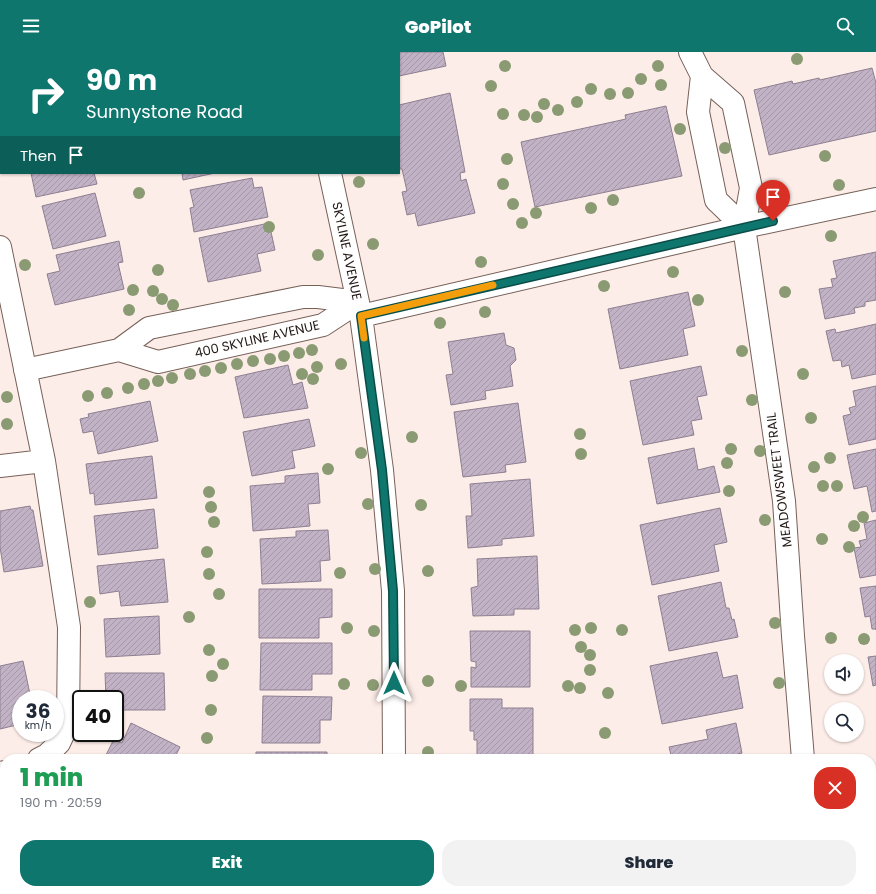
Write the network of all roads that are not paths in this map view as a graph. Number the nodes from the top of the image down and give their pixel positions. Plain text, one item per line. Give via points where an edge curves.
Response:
1 (690, 52) edge
2 (702, 76) junction
3 (330, 174) edge
4 (876, 199) edge
5 (744, 227) junction
6 (0, 248) edge
7 (359, 309) junction
8 (119, 350) junction
9 (26, 370) junction
10 (44, 461) junction
11 (0, 466) edge
12 (48, 754) edge
13 (394, 754) edge
14 (803, 754) edge

1 - 2 street
2 - 5 street via 698,112 716,200
2 - 5 street, MEADOWSWEET TRAIL via 733,103 751,188
3 - 7 street, SKYLINE AVENUE
4 - 5 street
5 - 7 street
5 - 14 street, MEADOWSWEET TRAIL via 784,502
6 - 9 street
7 - 8 street, 400 SKYLINE AVENUE via 323,325 158,362
7 - 8 street, 400 SKYLINE AVENUE via 318,297 303,297 149,328
7 - 13 street, SKYLINE AVENUE via 382,470 393,591
8 - 9 street, 400 SKYLINE AVENUE
9 - 10 street
10 - 11 street
10 - 12 street via 69,627 68,724 59,743

